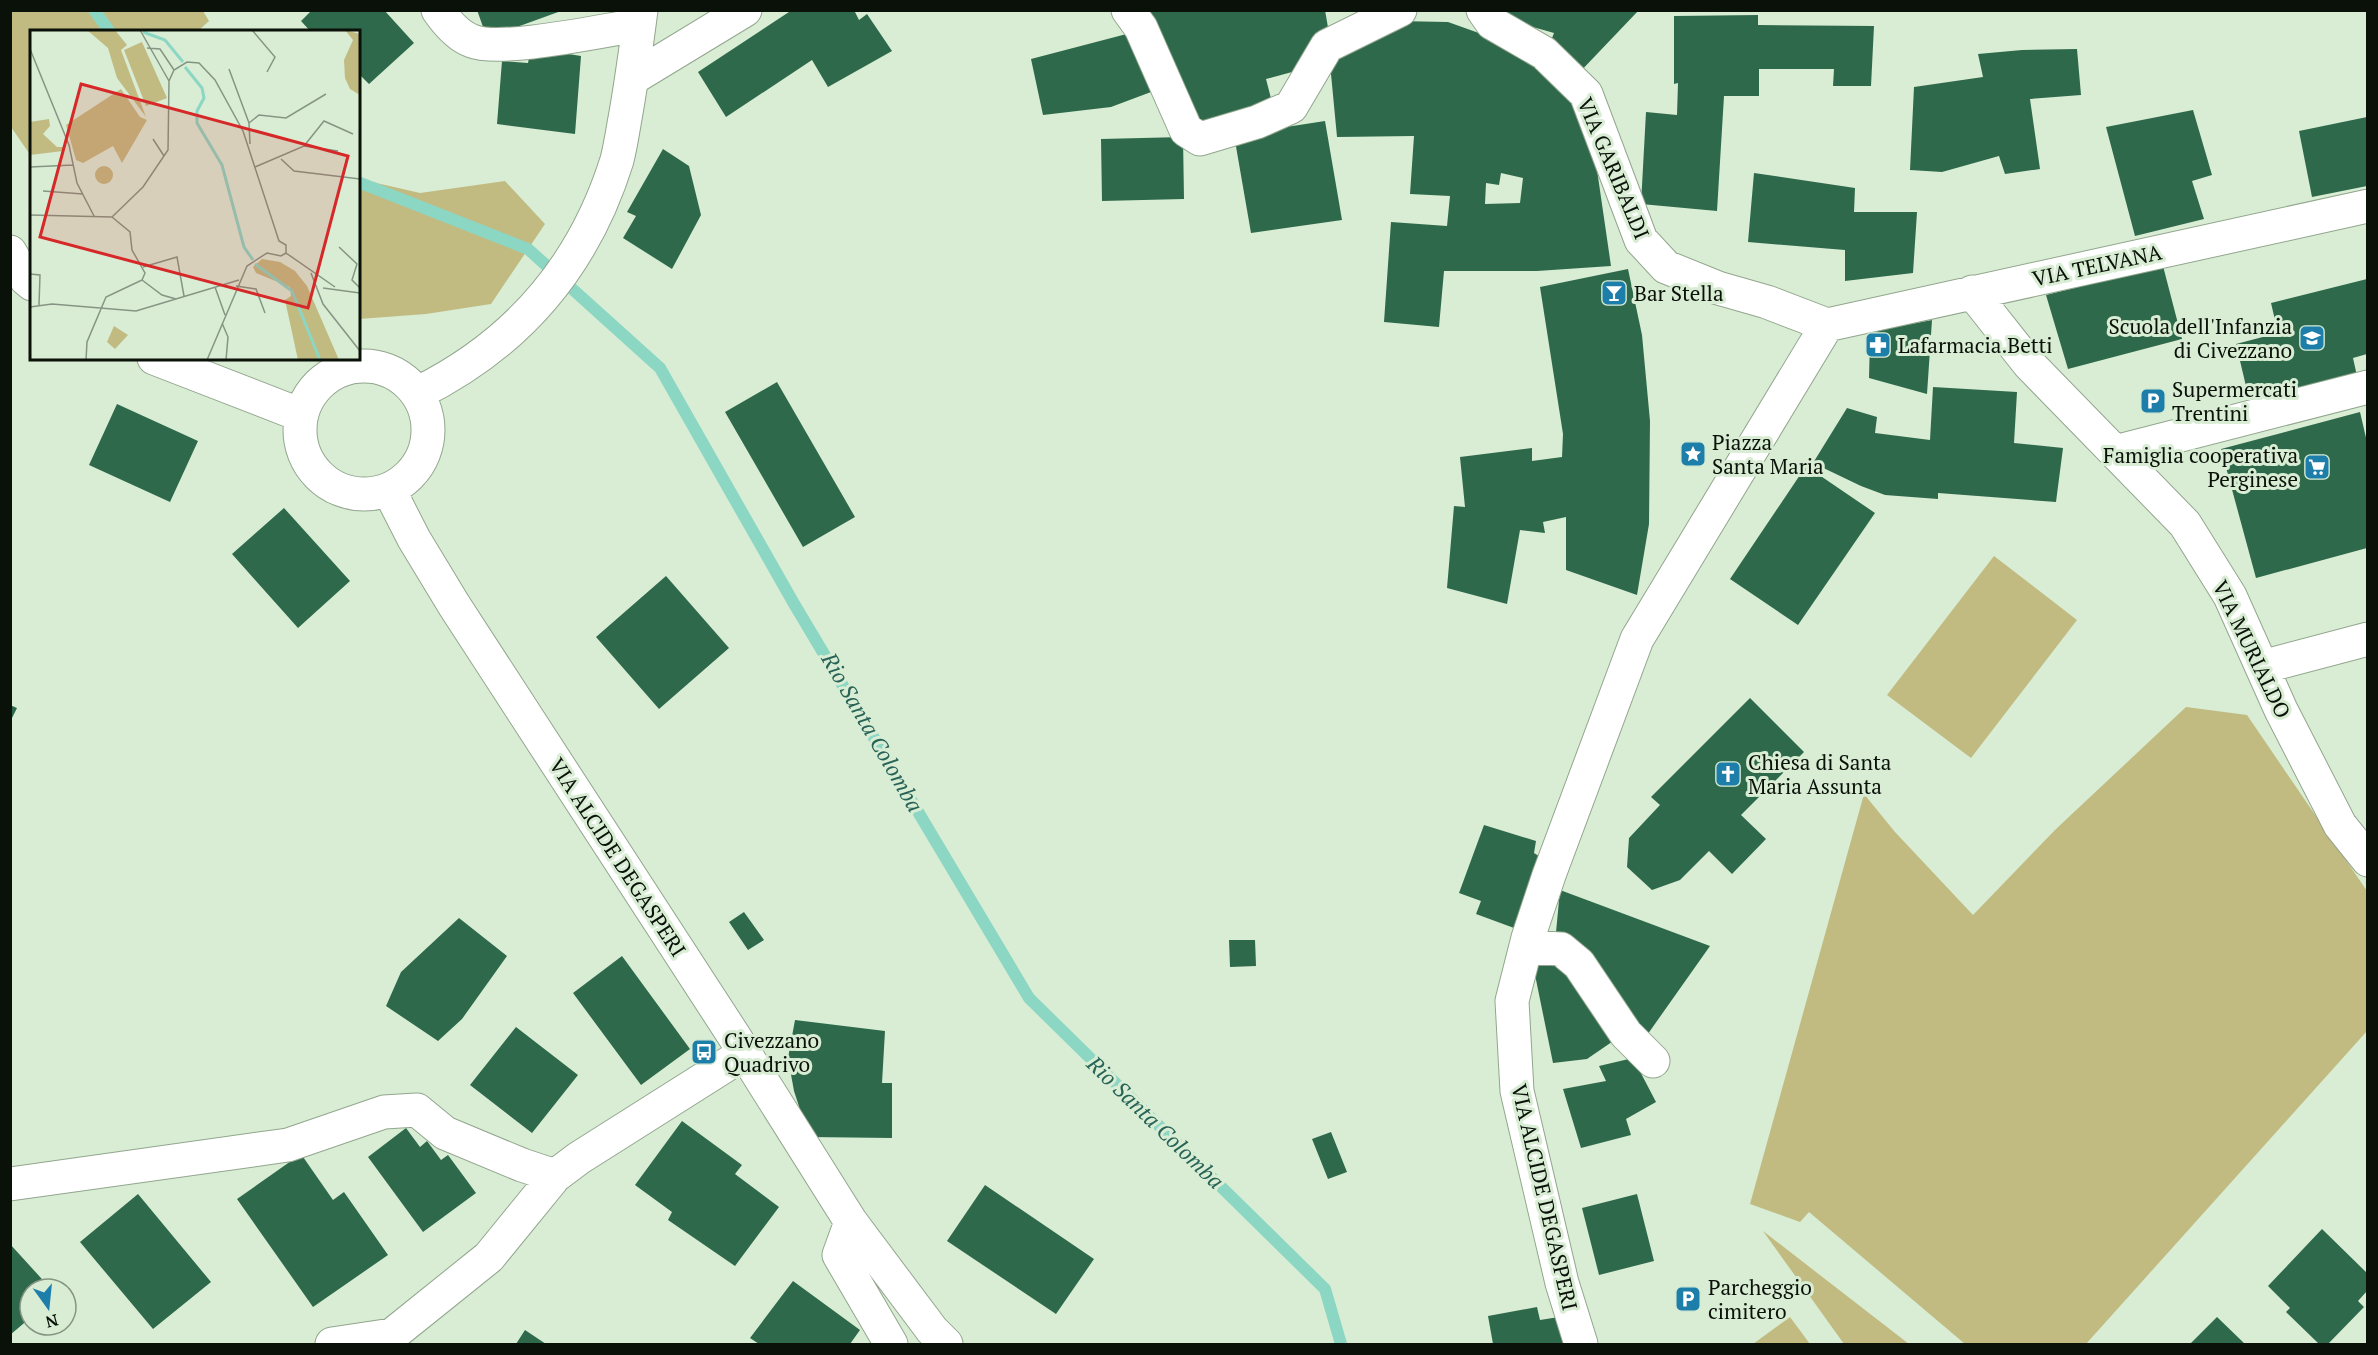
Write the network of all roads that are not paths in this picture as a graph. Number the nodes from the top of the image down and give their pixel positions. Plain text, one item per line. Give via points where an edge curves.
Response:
1 (438, 10) edge
2 (745, 10) edge
3 (1128, 10) edge
4 (1400, 10) edge
5 (1483, 10) edge
6 (640, 18) edge
7 (633, 78) junction
8 (2367, 206) edge
9 (10, 252) edge
10 (30, 282) edge
11 (1972, 292) junction
12 (10, 293) edge
13 (30, 300) edge
14 (1827, 325) junction
15 (159, 360) edge
16 (2367, 387) edge
17 (418, 393) junction
18 (301, 415) junction
19 (2115, 452) junction
20 (389, 490) junction
21 (2367, 639) edge
22 (2262, 667) junction
23 (2367, 860) edge
24 (1526, 947) junction
25 (745, 1053) junction
26 (1653, 1061) dead end
27 (555, 1176) junction
28 (10, 1184) edge
29 (850, 1222) junction
30 (389, 1340) edge
31 (332, 1344) edge
32 (891, 1344) edge
33 (946, 1344) edge
34 (1581, 1344) edge

1 - 6 street via 448,26 473,42 507,45
2 - 7 street
3 - 4 street via 1141,28 1186,130 1200,139 1291,107 1327,46
5 - 14 street, VIA GARIBALDI via 1492,23 1544,53 1586,94 1641,240 1666,267
6 - 7 street
7 - 17 street via 617,159 576,254 538,304 510,332
8 - 11 street, VIA TELVANA
9 - 10 street
11 - 14 street, VIA TELVANA
11 - 19 street, VIA MURIALDO via 2029,364
12 - 13 street
14 - 24 street, VIA ALCIDE DEGASPERI via 1637,639
15 - 18 street
16 - 19 street
17 - 18 street via 395,373 367,365 338,371 314,389
17 - 20 street via 429,419 427,448 412,474
18 - 20 street via 302,451 322,480 354,494
19 - 22 street, VIA MURIALDO via 2185,524 2230,596
20 - 25 street, VIA ALCIDE DEGASPERI via 454,605
21 - 22 street
22 - 23 street, VIA MURIALDO via 2340,825
24 - 26 street via 1561,949 1579,964 1626,1034
24 - 34 street, VIA ALCIDE DEGASPERI via 1512,1001 1517,1091 1562,1283
25 - 27 street
25 - 29 street, VIA ALCIDE DEGASPERI
27 - 28 street via 445,1133 417,1110 384,1113 288,1145
27 - 30 street via 489,1257
29 - 32 street via 839,1255
29 - 33 street, VIA ALCIDE DEGASPERI
30 - 31 street

